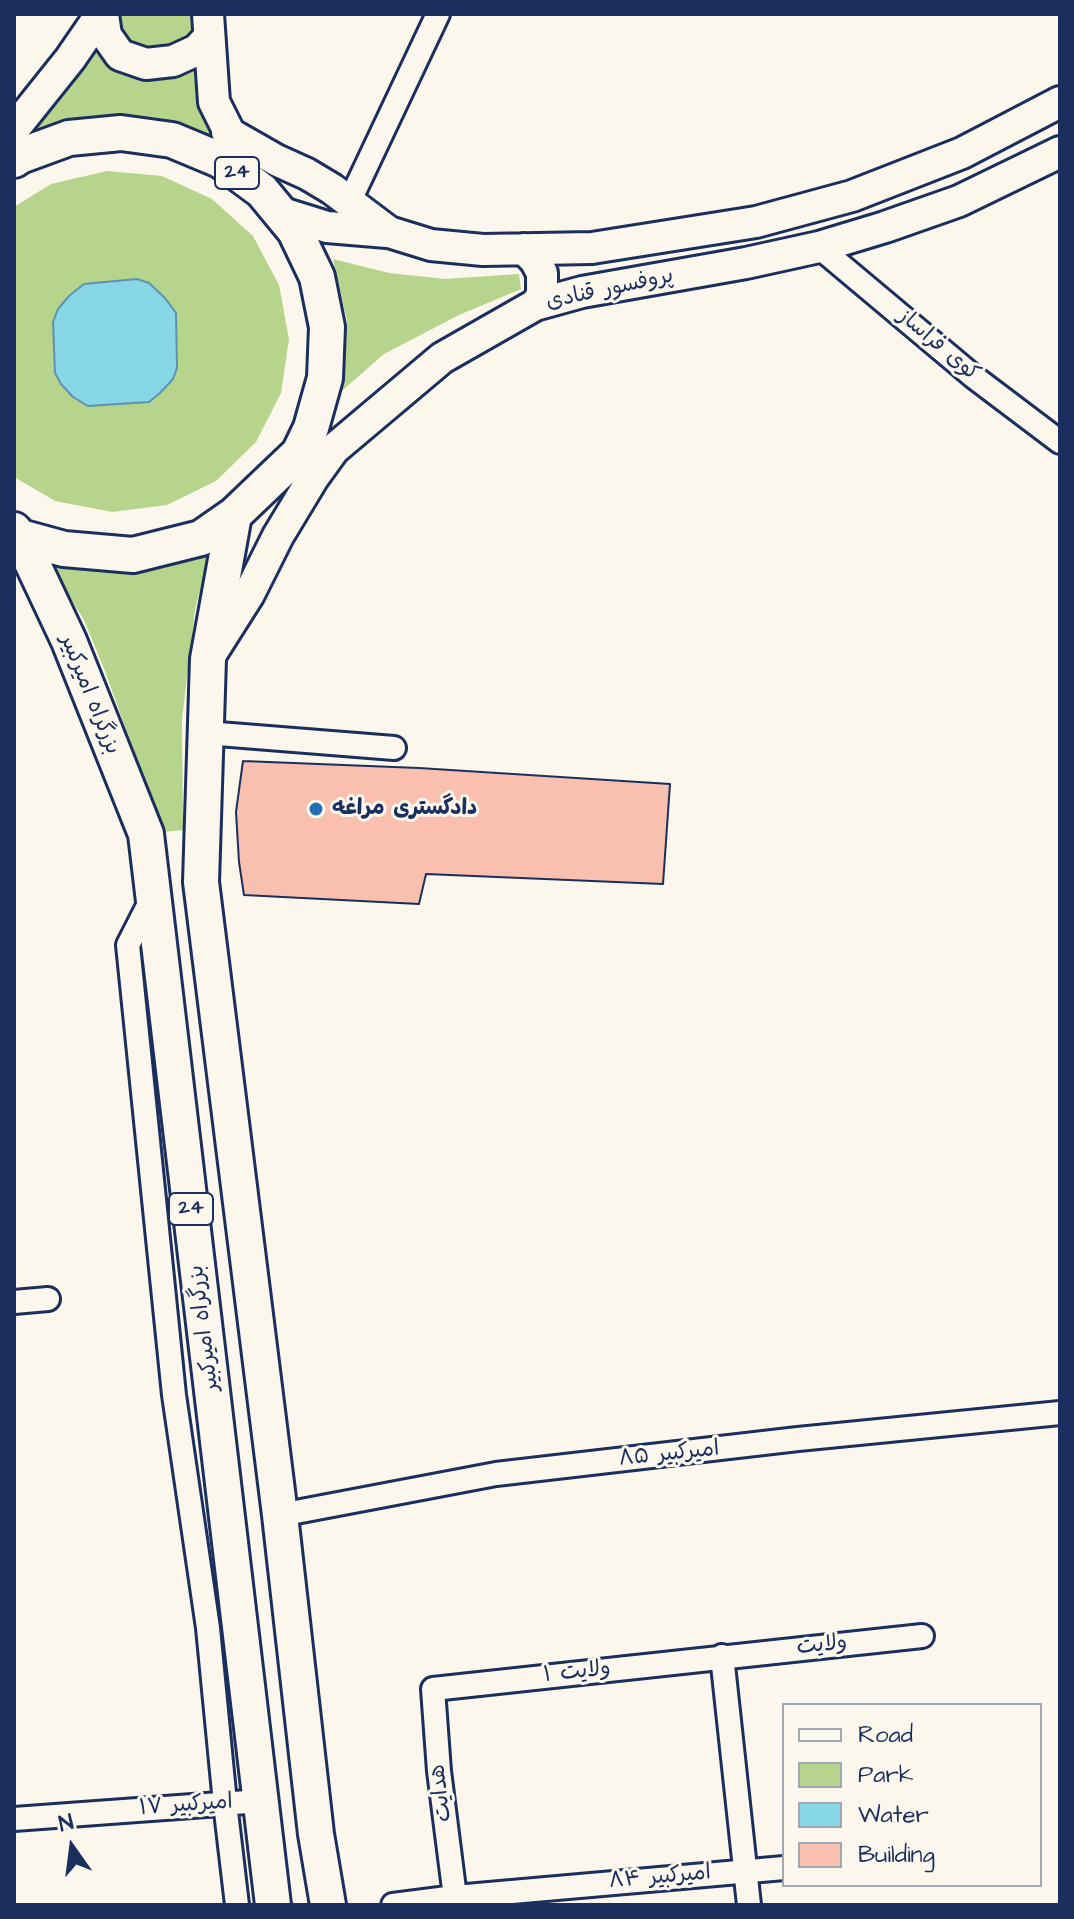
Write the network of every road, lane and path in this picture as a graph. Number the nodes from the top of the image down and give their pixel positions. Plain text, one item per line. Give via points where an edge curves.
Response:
1 (102, 14) edge
2 (438, 14) edge
3 (208, 25) edge
4 (1060, 102) edge
5 (14, 129) edge
6 (227, 132) junction
7 (1060, 152) edge
8 (14, 160) edge
9 (347, 201) junction
10 (271, 202) junction
11 (389, 232) junction
12 (819, 247) junction
13 (592, 248) junction
14 (524, 249) junction
15 (594, 290) junction
16 (535, 305) junction
17 (1060, 442) edge
18 (234, 515) junction
19 (17, 533) edge
20 (14, 585) edge
21 (69, 641) junction
22 (208, 659) junction
23 (206, 733) junction
24 (394, 748) dead end
25 (153, 895) junction
26 (48, 1299) dead end
27 (14, 1302) edge
28 (1060, 1413) edge
29 (280, 1515) junction
30 (922, 1636) dead end
31 (722, 1656) junction
32 (433, 1689) joint
33 (261, 1801) junction
34 (225, 1803) junction
35 (14, 1819) edge
36 (316, 1834) junction
37 (265, 1842) junction
38 (782, 1868) edge
39 (744, 1870) junction
40 (455, 1897) junction
41 (237, 1905) edge
42 (273, 1905) edge
43 (328, 1905) edge
44 (393, 1905) edge
45 (749, 1905) edge

1 - 3 main road via 106,35 120,55 146,64 173,61 197,50
1 - 5 main road
2 - 9 street
3 - 6 main road via 214,102
4 - 13 main road, پروفسور قنادی via 962,153 852,196 756,222
6 - 9 main road, پروفسور قنادی
6 - 10 main road
7 - 12 main road, پروفسور قنادی via 959,201
8 - 10 main road, 24 via 69,138 121,133 172,140 220,160
9 - 11 main road, پروفسور قنادی
10 - 11 main road via 327,227
10 - 18 main road, 24 via 295,231 317,277 327,327 325,378 299,453
11 - 14 main road, پروفسور قنادی via 431,245
12 - 15 main road, پروفسور قنادی
12 - 17 street, کوی فراساز
13 - 14 main road, پروفسور قنادی
13 - 15 main road via 581,271
14 - 16 main road via 542,273 542,296
15 - 16 main road, پروفسور قنادی
16 - 22 main road, پروفسور قنادی via 442,358 334,449
18 - 19 main road, 24 via 201,538 133,555 64,549
18 - 22 main road, 24
19 - 21 main road, بزرگراه امیرکبیر / 24
20 - 21 main road, 24
21 - 25 main road, بزرگراه امیرکبیر / 24 via 146,834
22 - 23 main road, 24
23 - 24 street
23 - 29 main road, 24 via 201,882
25 - 33 main road, بزرگراه امیرکبیر / 24
25 - 34 street via 128,945 174,1395 208,1628
26 - 27 street
28 - 29 street, امیرکبیر ۸۵ via 496,1474
29 - 36 main road, 24
30 - 31 street, ولایت
31 - 32 street, ولایت ۱
31 - 39 street
32 - 40 street, هدایت
33 - 34 street, امیرکبیر ۱۷
33 - 37 main road, بزرگراه امیرکبیر / 24
34 - 35 street, امیرکبیر ۱۷
34 - 41 street
36 - 37 main road via 302,1848 283,1851
36 - 43 main road, 24
37 - 42 main road, بزرگراه امیرکبیر / 24
38 - 39 street, امیرکبیر ۸۴
39 - 40 street, امیرکبیر ۸۴
39 - 45 street
40 - 44 street, امیرکبیر ۸۴

